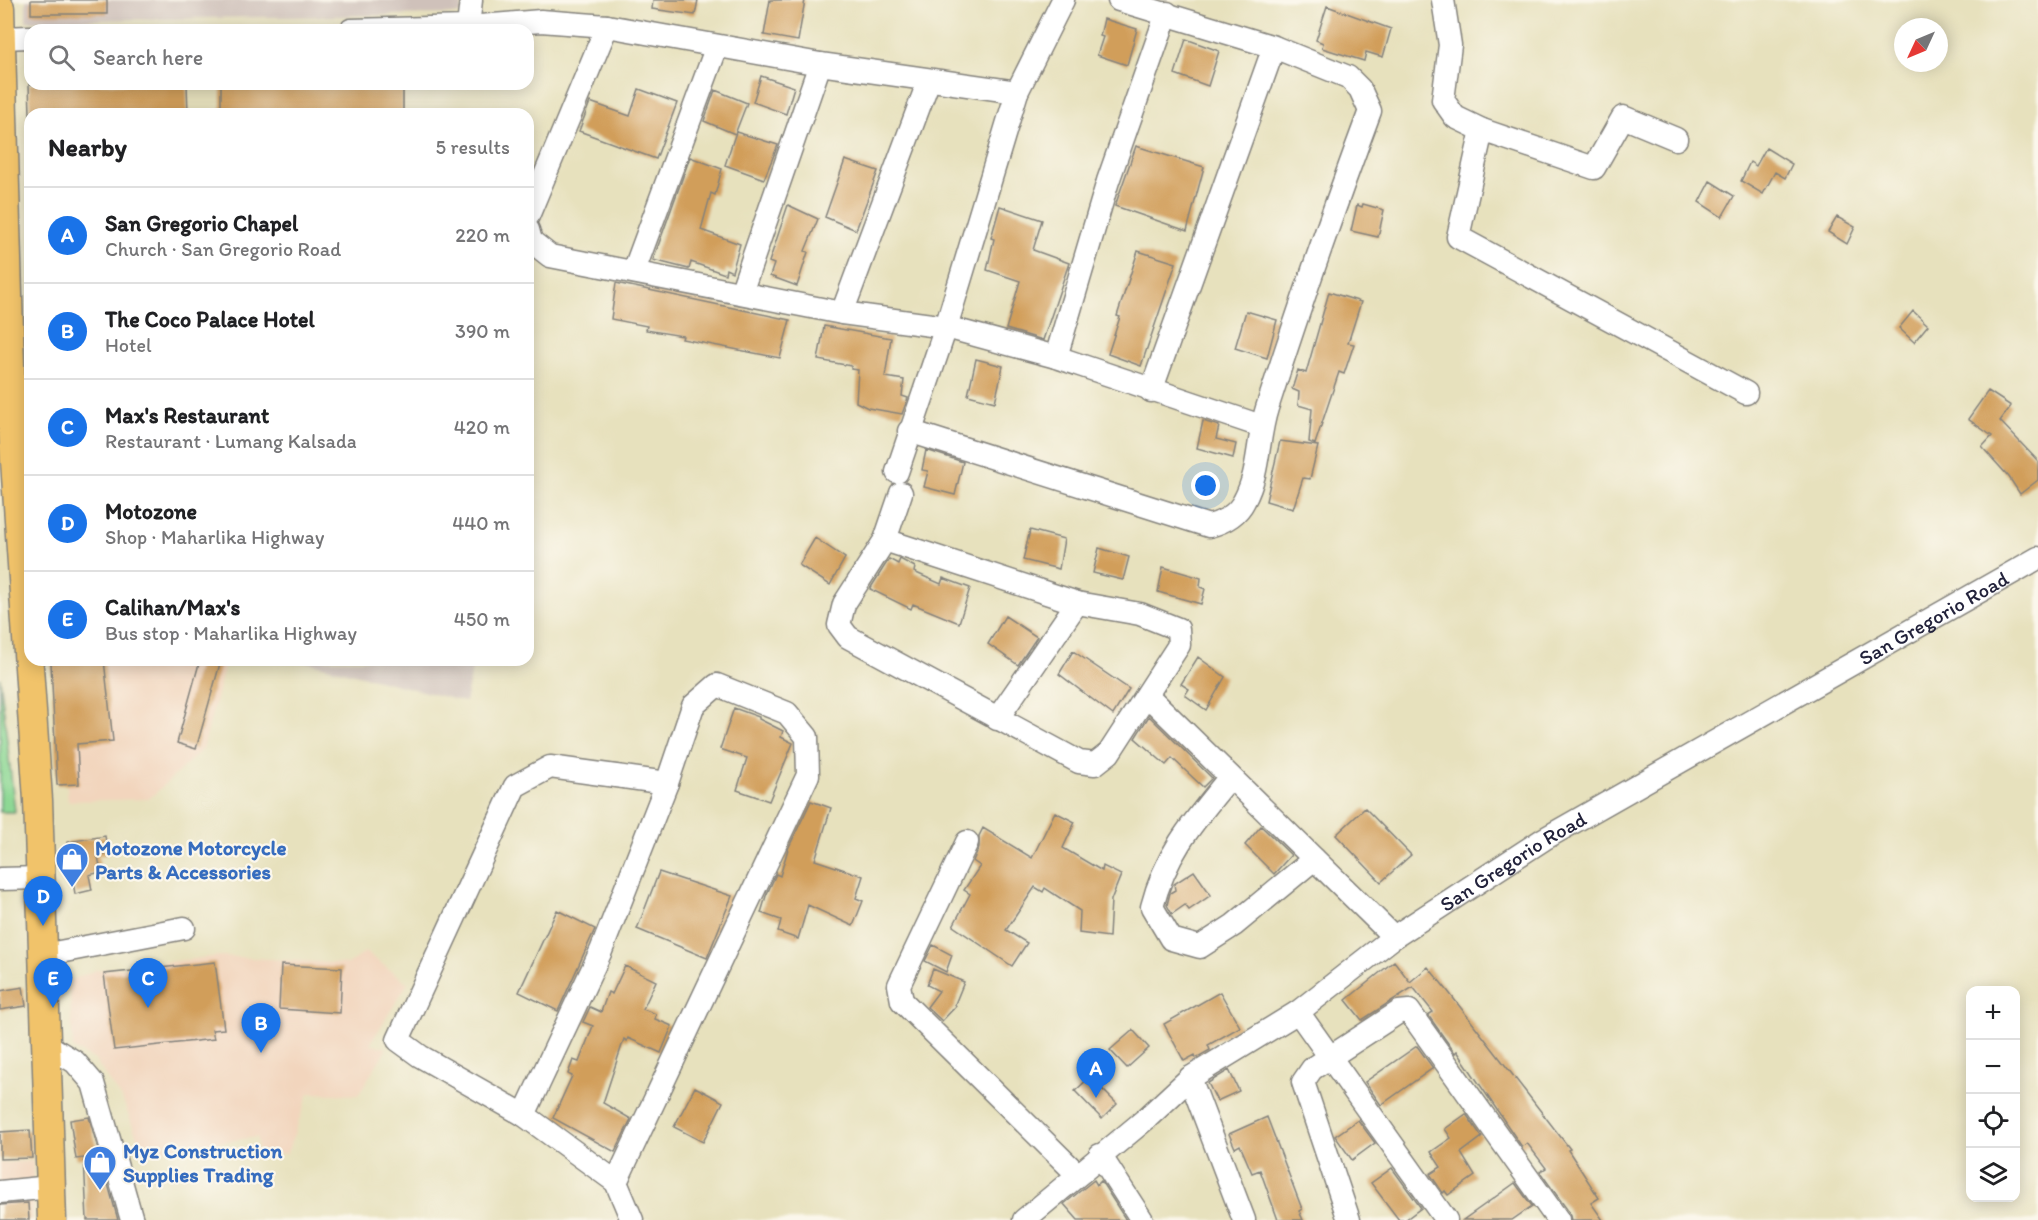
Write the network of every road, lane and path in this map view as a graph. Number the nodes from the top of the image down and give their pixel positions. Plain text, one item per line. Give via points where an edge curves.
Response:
1 (471, 0) edge
2 (1064, 0) edge
3 (1119, 0) edge
4 (1443, 0) edge
5 (0, 8) edge
6 (1167, 13) junction
7 (468, 24) edge
8 (504, 24) edge
9 (607, 26) junction
10 (1, 38) edge
11 (24, 38) edge
12 (717, 46) junction
13 (1274, 47) junction
14 (820, 64) junction
15 (929, 80) junction
16 (1017, 92) junction
17 (1482, 130) junction
18 (1676, 140) dead end
19 (534, 202) edge
20 (534, 243) edge
21 (634, 271) junction
22 (741, 293) junction
23 (842, 313) junction
24 (946, 327) junction
25 (5, 348) edge
26 (1056, 357) junction
27 (1151, 391) junction
28 (1746, 393) dead end
29 (1261, 426) junction
30 (909, 431) junction
31 (885, 540) junction
32 (2038, 558) edge
33 (24, 594) edge
34 (1077, 603) junction
35 (29, 666) edge
36 (1148, 696) junction
37 (997, 719) junction
38 (1230, 777) junction
39 (668, 783) junction
40 (967, 842) dead end
41 (1314, 859) junction
42 (41, 878) junction
43 (0, 879) edge
44 (184, 928) dead end
45 (1394, 938) junction
46 (44, 955) junction
47 (1298, 1012) junction
48 (47, 1045) junction
49 (1331, 1058) junction
50 (1190, 1078) junction
51 (524, 1115) junction
52 (1100, 1155) junction
53 (1077, 1174) junction
54 (616, 1182) junction
55 (51, 1188) junction
56 (0, 1192) edge
57 (52, 1220) edge
58 (132, 1220) edge
59 (632, 1220) edge
60 (1024, 1220) edge
61 (1142, 1220) edge
62 (1244, 1220) edge
63 (1349, 1220) edge
64 (1446, 1220) edge
65 (1558, 1220) edge

1 - 7 street
2 - 16 street
3 - 6 street
4 - 17 street via 1450,45 1443,100 1455,117
5 - 10 main road
6 - 13 street
6 - 26 street via 1108,181
8 - 9 street via 541,21
9 - 12 street
9 - 19 street
10 - 11 street
10 - 25 main road
12 - 14 street
12 - 21 street
13 - 27 street
13 - 29 street via 1348,77 1360,89 1370,111 1316,257
14 - 15 street
14 - 22 street
15 - 16 street
15 - 23 street
16 - 24 street
17 - 18 street via 1594,168 1623,117
17 - 28 street via 1458,237
20 - 21 street via 550,256
21 - 22 street
22 - 23 street
23 - 24 street
24 - 26 street
24 - 30 street
25 - 33 main road
26 - 27 street
27 - 29 street
29 - 30 street via 1256,472 1244,502 1225,522 1209,526
30 - 31 street
31 - 34 street
31 - 37 street via 844,604 840,625 848,637
32 - 45 street, San Gregorio Road via 1564,828
34 - 36 street via 1140,614 1178,629 1179,645
34 - 37 street
35 - 42 main road
36 - 37 street via 1109,753 1095,764 1079,762
36 - 38 street
38 - 41 street
38 - 41 street via 1181,837 1160,878 1152,907 1171,939 1200,947 1234,925
39 - 51 street via 601,951
39 - 51 street via 550,767 515,786 416,997 398,1040
39 - 54 street via 693,706 717,685 787,713 807,737 808,775
40 - 53 street via 899,984 902,1001
41 - 45 street
42 - 43 street
42 - 46 main road
44 - 46 street
45 - 47 street, San Gregorio Road
46 - 48 main road
47 - 49 street
47 - 50 street, San Gregorio Road
48 - 55 main road
48 - 58 street via 75,1062 93,1083
49 - 63 street via 1312,1069 1303,1082
49 - 64 street
49 - 65 street via 1399,1012 1409,1011
50 - 52 street, San Gregorio Road
50 - 62 street
51 - 54 street
52 - 53 street, San Gregorio Road
52 - 61 street
53 - 60 street, San Gregorio Road
54 - 59 street
55 - 56 street
55 - 57 main road

